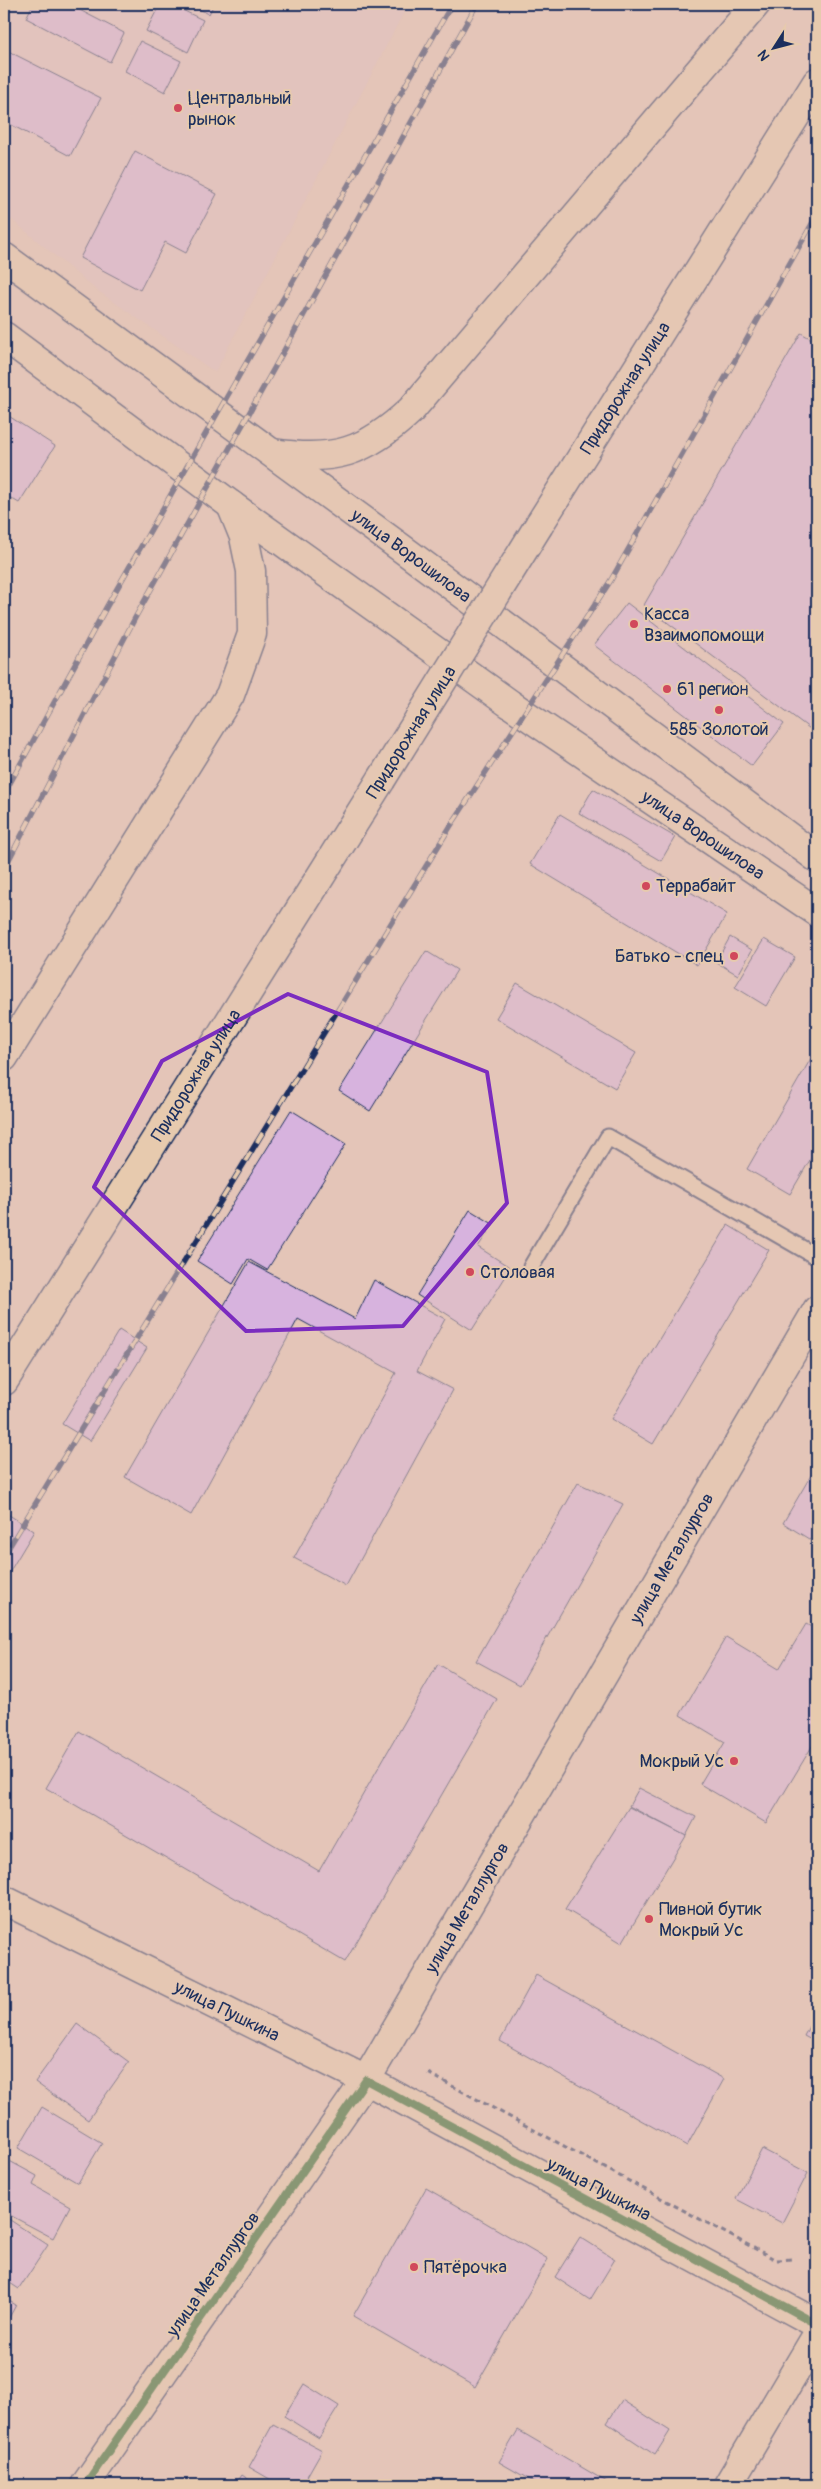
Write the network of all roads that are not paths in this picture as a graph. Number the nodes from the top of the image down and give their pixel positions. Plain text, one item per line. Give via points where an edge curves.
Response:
1 (756, 4) edge
2 (817, 82) edge
3 (4, 257) edge
4 (4, 336) edge
5 (268, 452) junction
6 (231, 505) junction
7 (817, 858) edge
8 (817, 912) edge
9 (4, 1057) edge
10 (817, 1257) edge
11 (531, 1267) dead end
12 (817, 1310) edge
13 (4, 1381) edge
14 (4, 1900) edge
15 (366, 2080) junction
16 (817, 2324) edge
17 (817, 2335) edge
18 (85, 2485) edge
19 (728, 2485) edge

1 - 5 main road via 411,410 392,428 355,450 306,458
2 - 13 main road, Придорожная улица, bridge
3 - 5 main road, улица Ворошилова
4 - 6 main road, улица Ворошилова
5 - 7 main road, улица Ворошилова
6 - 8 main road, улица Ворошилова via 510,704
6 - 9 main road via 244,537 250,571 252,634 230,695
10 - 11 lane via 608,1137
12 - 15 main road, улица Металлургов
14 - 15 main road, улица Пушкина
15 - 16 main road, улица Пушкина
15 - 18 main road, улица Металлургов
17 - 19 main road

